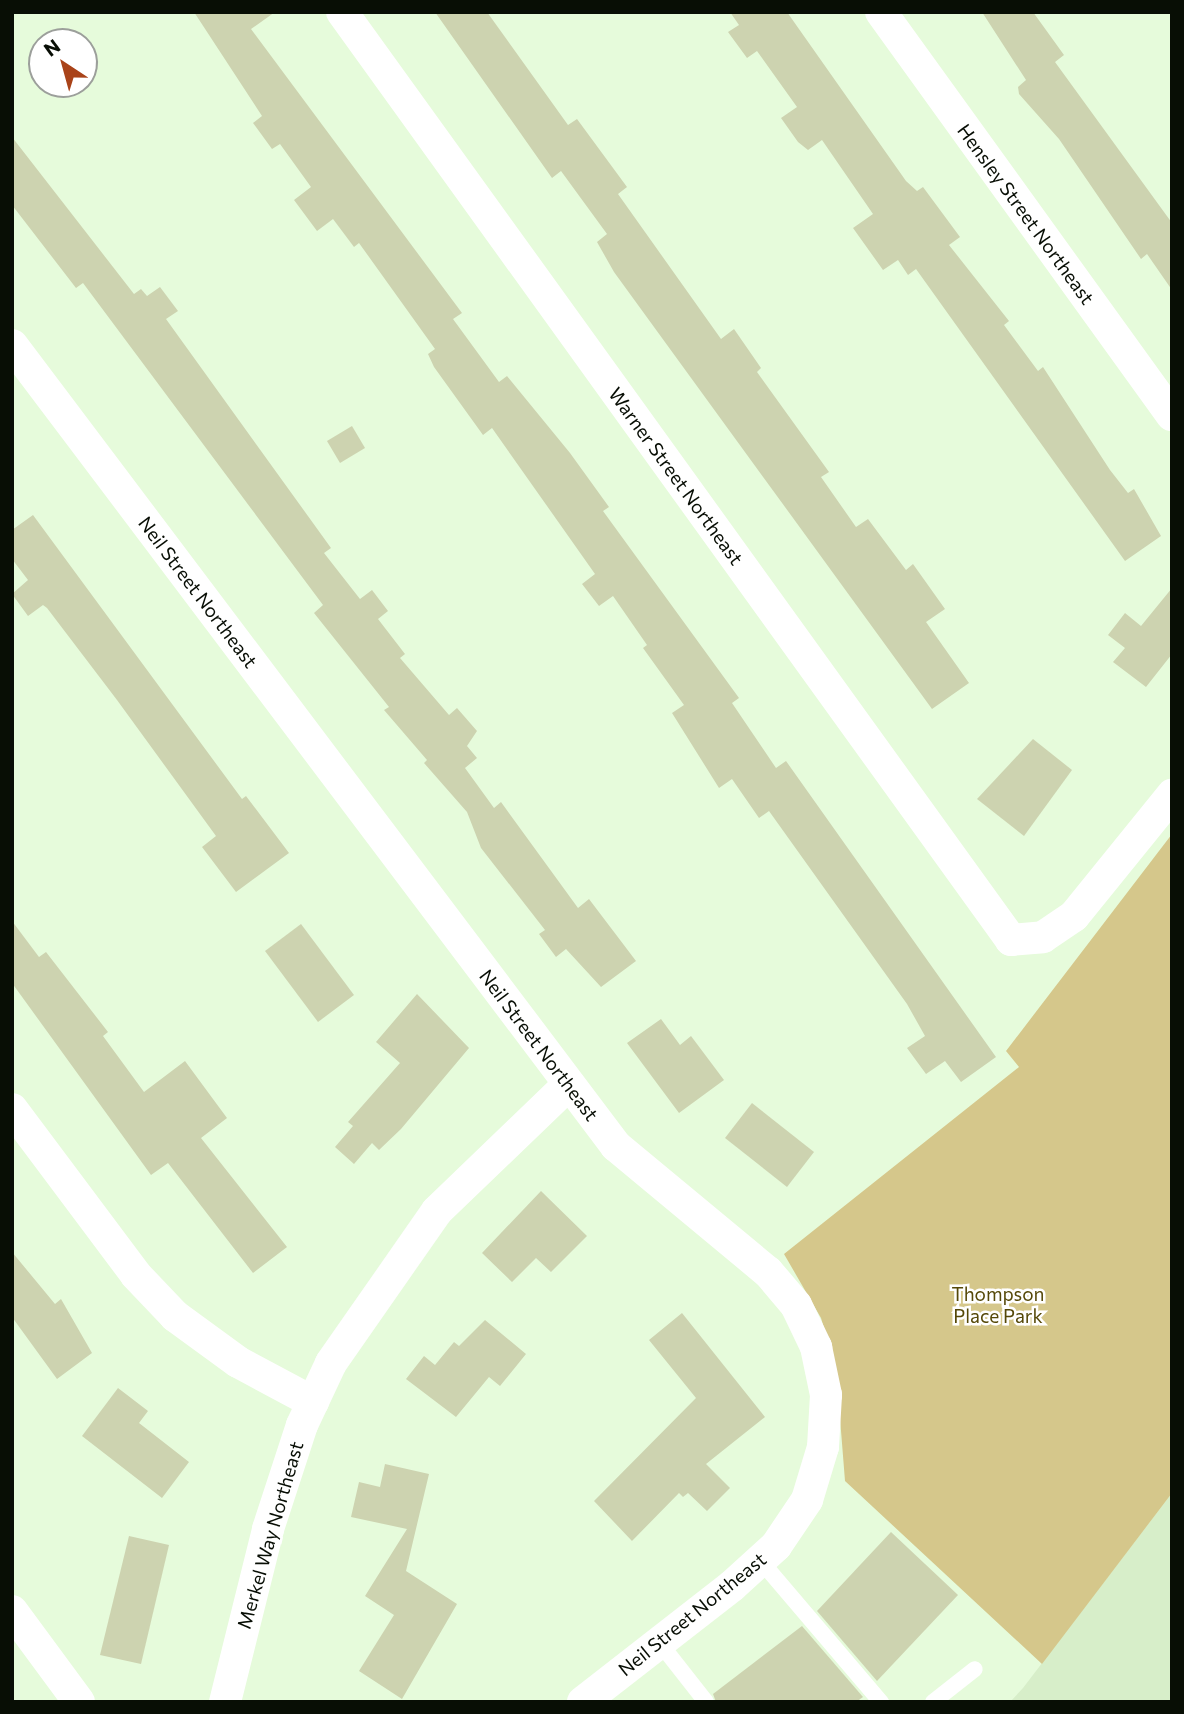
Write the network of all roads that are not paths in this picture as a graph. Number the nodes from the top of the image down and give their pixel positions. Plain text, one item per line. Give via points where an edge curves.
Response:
1 (342, 12) edge
2 (881, 12) edge
3 (12, 345) edge
4 (1172, 415) edge
5 (1172, 795) edge
6 (569, 1084) junction
7 (12, 1109) edge
8 (313, 1402) junction
9 (760, 1560) junction
10 (12, 1611) edge
11 (659, 1642) junction
12 (975, 1669) dead end
13 (79, 1702) edge
14 (225, 1702) edge
15 (583, 1702) edge
16 (706, 1702) edge
17 (881, 1702) edge
18 (933, 1702) edge

1 - 5 street, Warner Street Northeast via 1011,940 1043,937 1074,916
2 - 4 street, Hensley Street Northeast
3 - 6 street, Neil Street Northeast
6 - 8 street, Merkel Way Northeast via 502,1144 407,1247 354,1325
6 - 9 street, Neil Street Northeast via 625,1156 768,1272 796,1305 816,1347 826,1395 823,1447 807,1500
7 - 8 street via 136,1275 175,1316 239,1362
8 - 14 street, Merkel Way Northeast via 268,1528
9 - 11 street, Neil Street Northeast
9 - 17 lane
10 - 13 street
11 - 15 street, Neil Street Northeast
11 - 16 lane
12 - 18 lane

